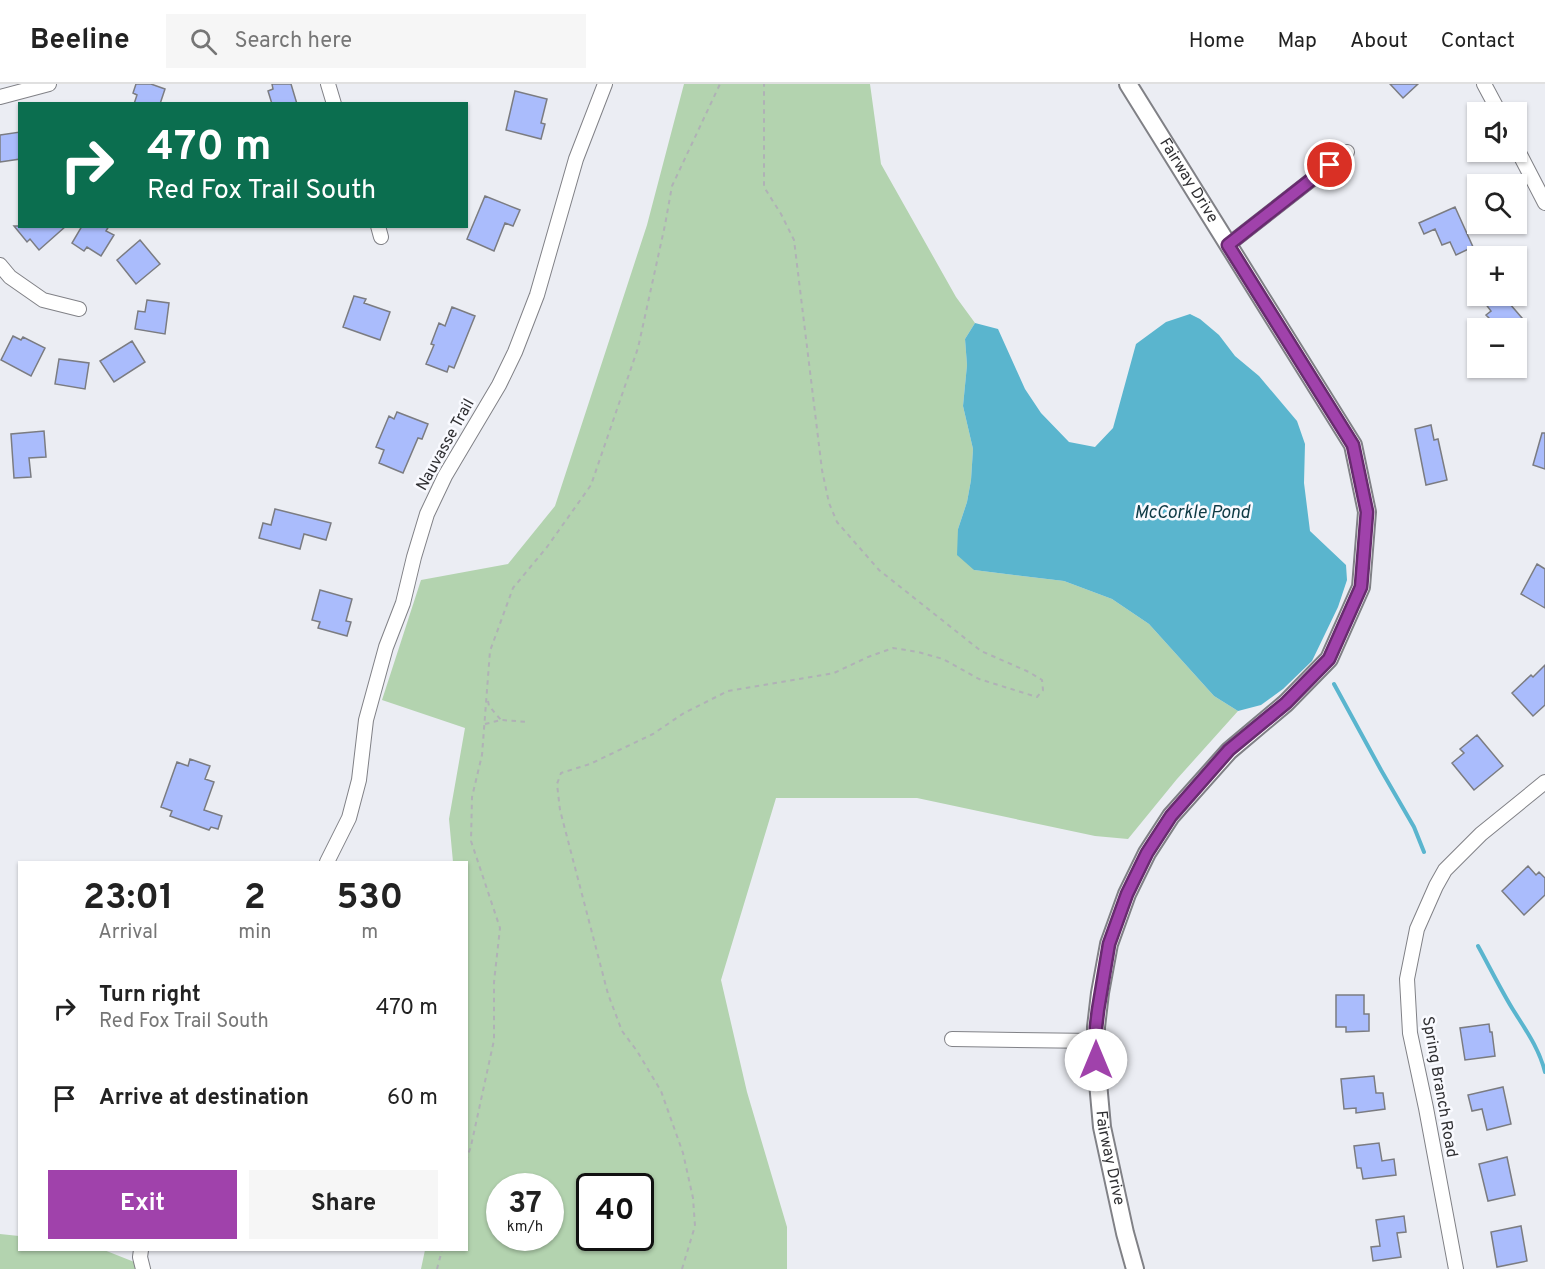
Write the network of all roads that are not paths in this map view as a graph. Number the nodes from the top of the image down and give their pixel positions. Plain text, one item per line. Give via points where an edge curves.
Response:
1 (49, 84) edge
2 (328, 84) edge
3 (605, 84) edge
4 (1128, 84) edge
5 (1484, 84) edge
6 (0, 97) edge
7 (333, 102) edge
8 (1494, 102) edge
9 (1347, 152) dead end
10 (1524, 162) edge
11 (1545, 203) edge
12 (1228, 245) junction
13 (0, 265) edge
14 (80, 309) dead end
15 (1545, 782) edge
16 (328, 861) edge
17 (952, 1039) dead end
18 (1097, 1041) junction
19 (141, 1251) edge
20 (142, 1269) edge
21 (1135, 1269) edge
22 (1456, 1269) edge

1 - 6 street
2 - 7 street
3 - 16 street, Nauvasse Trail via 576,159 537,295 515,352 445,476 428,514 366,720 359,780 349,818
4 - 12 street, Fairway Drive
5 - 8 street
9 - 12 street
10 - 11 street
12 - 18 street, Fairway Drive via 1353,445 1367,512 1361,587 1329,659 1286,703 1229,750 1171,816 1147,853 1109,944
13 - 14 street via 43,300
15 - 22 street, Spring Branch Road via 1481,834 1445,870 1417,929 1407,979 1410,1033
17 - 18 street
18 - 21 street, Fairway Drive via 1102,1127
19 - 20 street

